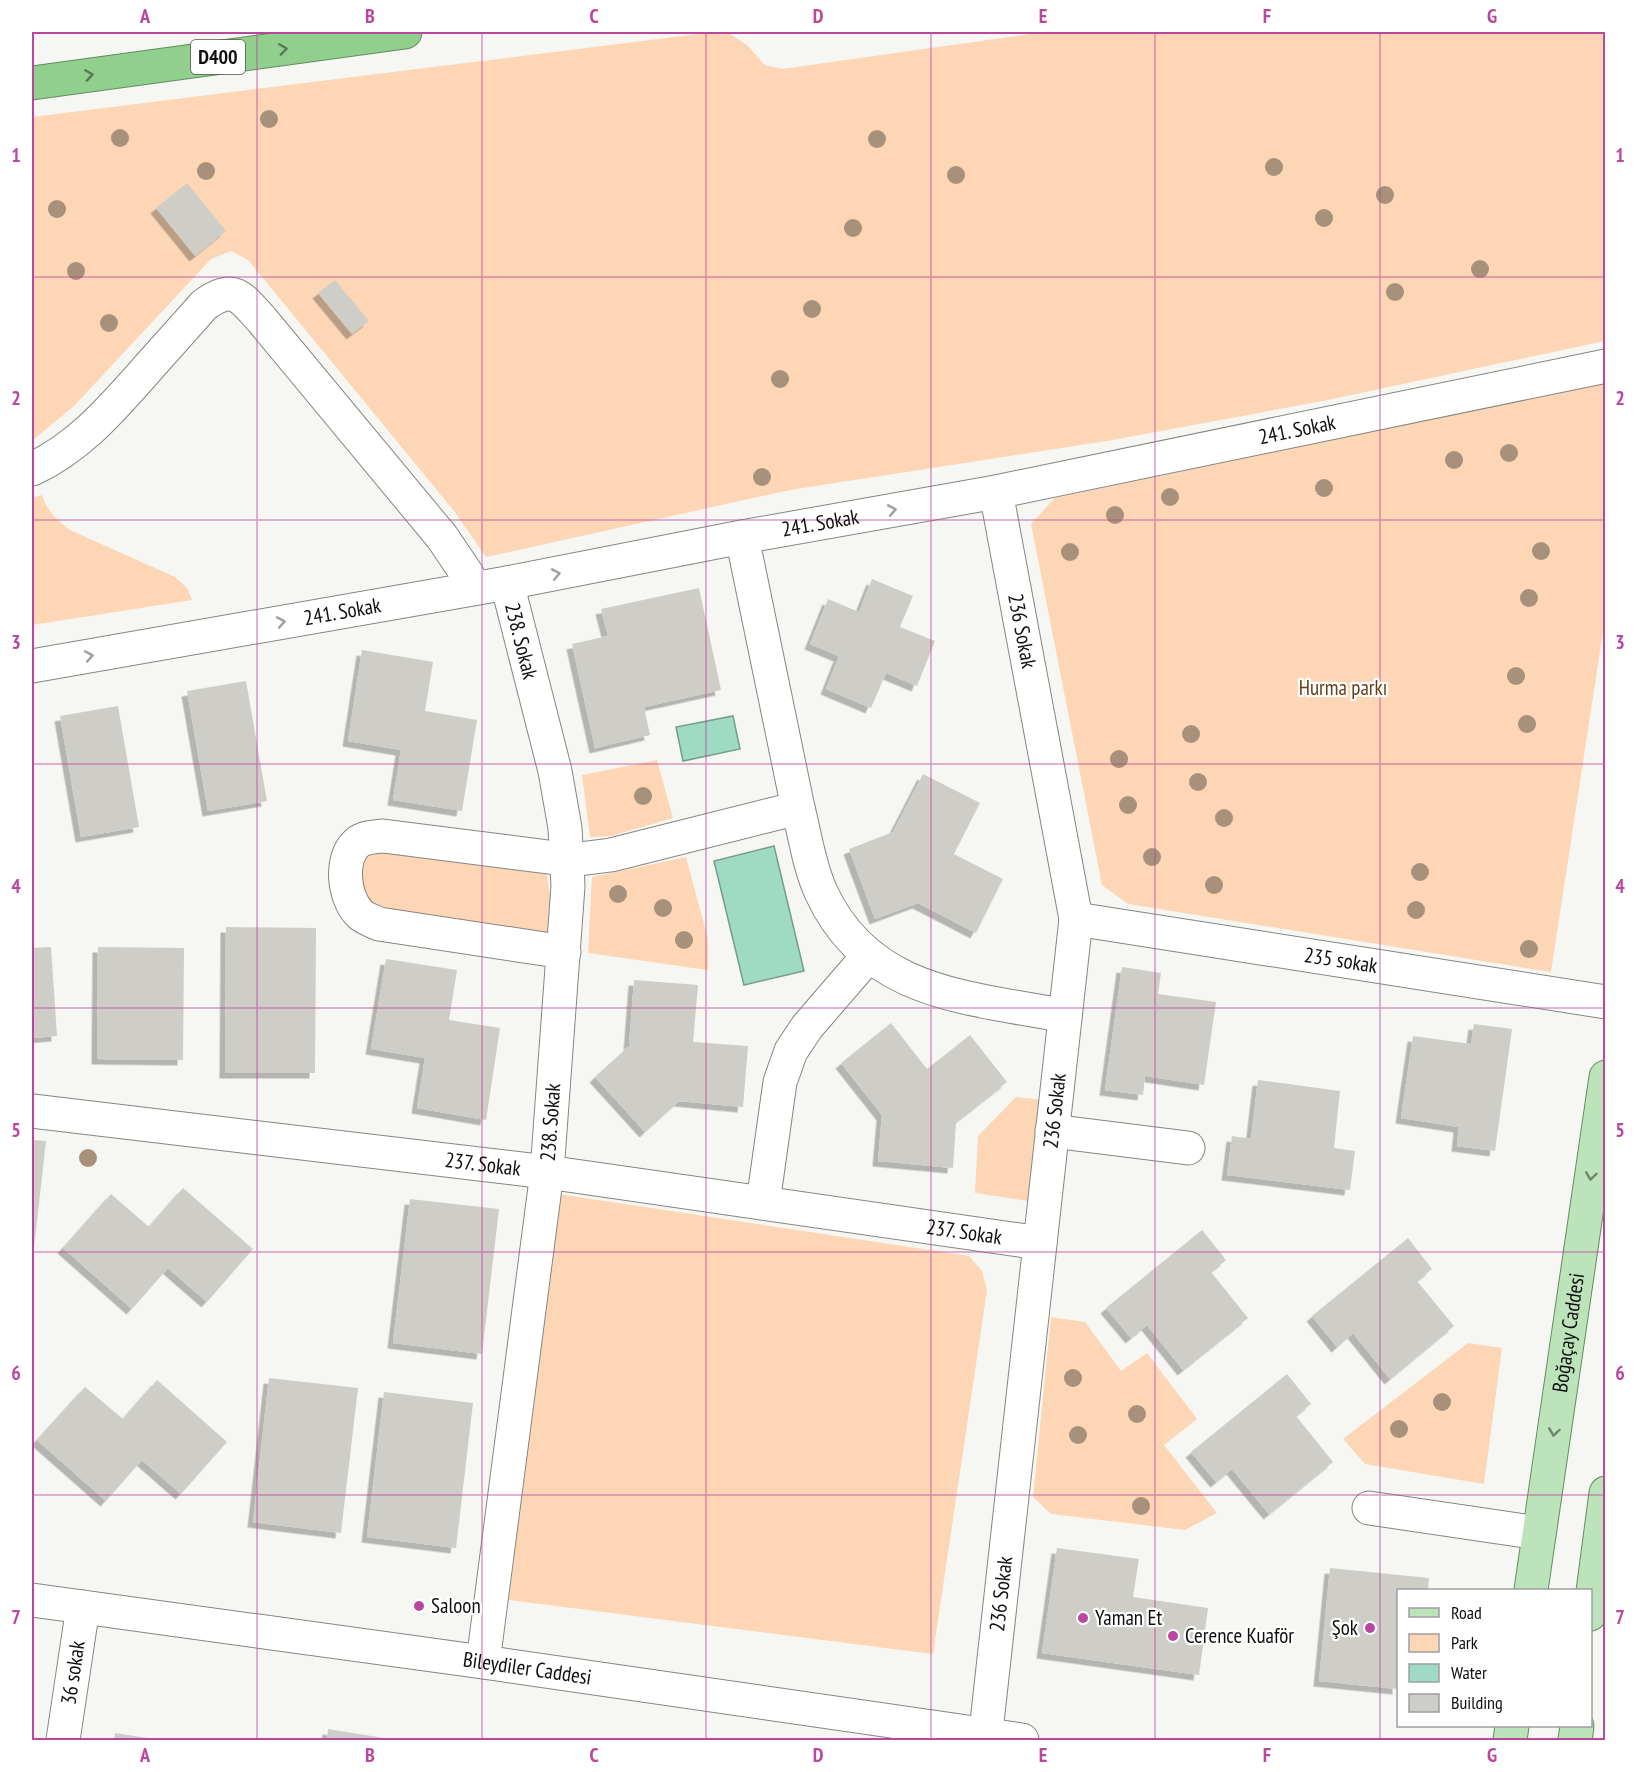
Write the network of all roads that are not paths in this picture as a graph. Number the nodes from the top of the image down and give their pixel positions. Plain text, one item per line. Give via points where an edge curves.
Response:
1 (405, 32) edge
2 (32, 83) edge
3 (1605, 366) edge
4 (32, 469) edge
5 (996, 492) junction
6 (742, 537) junction
7 (507, 583) junction
8 (474, 588) junction
9 (32, 666) edge
10 (798, 808) junction
11 (567, 859) junction
12 (1076, 919) junction
13 (564, 952) junction
14 (869, 955) junction
15 (1605, 1002) edge
16 (1065, 1016) junction
17 (1605, 1077) edge
18 (32, 1111) edge
19 (1052, 1131) junction
20 (1188, 1148) dead end
21 (547, 1172) junction
22 (764, 1203) junction
23 (1040, 1243) junction
24 (1605, 1493) edge
25 (1369, 1508) dead end
26 (1539, 1533) junction
27 (1531, 1589) edge
28 (1592, 1598) edge
29 (32, 1600) edge
30 (83, 1607) junction
31 (483, 1662) junction
32 (986, 1738) edge
33 (63, 1740) edge
34 (1022, 1740) edge

2 -> 1 highway, D400
3 - 5 street, 241. Sokak
4 - 8 street via 71,446 109,411 204,305 218,295 232,293 262,320 442,537
6 -> 5 street, 241. Sokak
5 - 12 street, 236 Sokak
7 -> 6 street, 241. Sokak
6 - 10 street
7 - 8 street, 241. Sokak
7 - 11 street, 238. Sokak via 555,771
9 -> 8 street, 241. Sokak
10 - 11 street via 611,855
10 - 14 street via 820,890 831,911
11 - 13 street, 238. Sokak
11 - 13 street via 383,836 357,843 346,868 350,899 359,914 379,924
12 - 15 street, 235 sokak
12 - 16 street, 236 Sokak
13 - 21 street, 238. Sokak
14 - 16 street via 902,978 942,992
14 - 22 street via 791,1051 780,1082
16 - 19 street, 236 Sokak
17 -> 26 main road, Boğaçay Caddesi
18 - 21 street, 237. Sokak
19 - 20 street
19 - 23 street, 236 Sokak
21 - 22 street, 237. Sokak
21 - 31 street, 238. Sokak
22 - 23 street, 237. Sokak
23 - 32 street, 236 Sokak
24 - 28 main road
25 - 26 street
26 - 27 main road, Boğaçay Caddesi
29 - 30 street, Bileydiler Caddesi
30 - 31 street, Bileydiler Caddesi
30 - 33 street, 36 sokak
31 - 32 street, Bileydiler Caddesi
32 - 34 street, Bileydiler Caddesi

